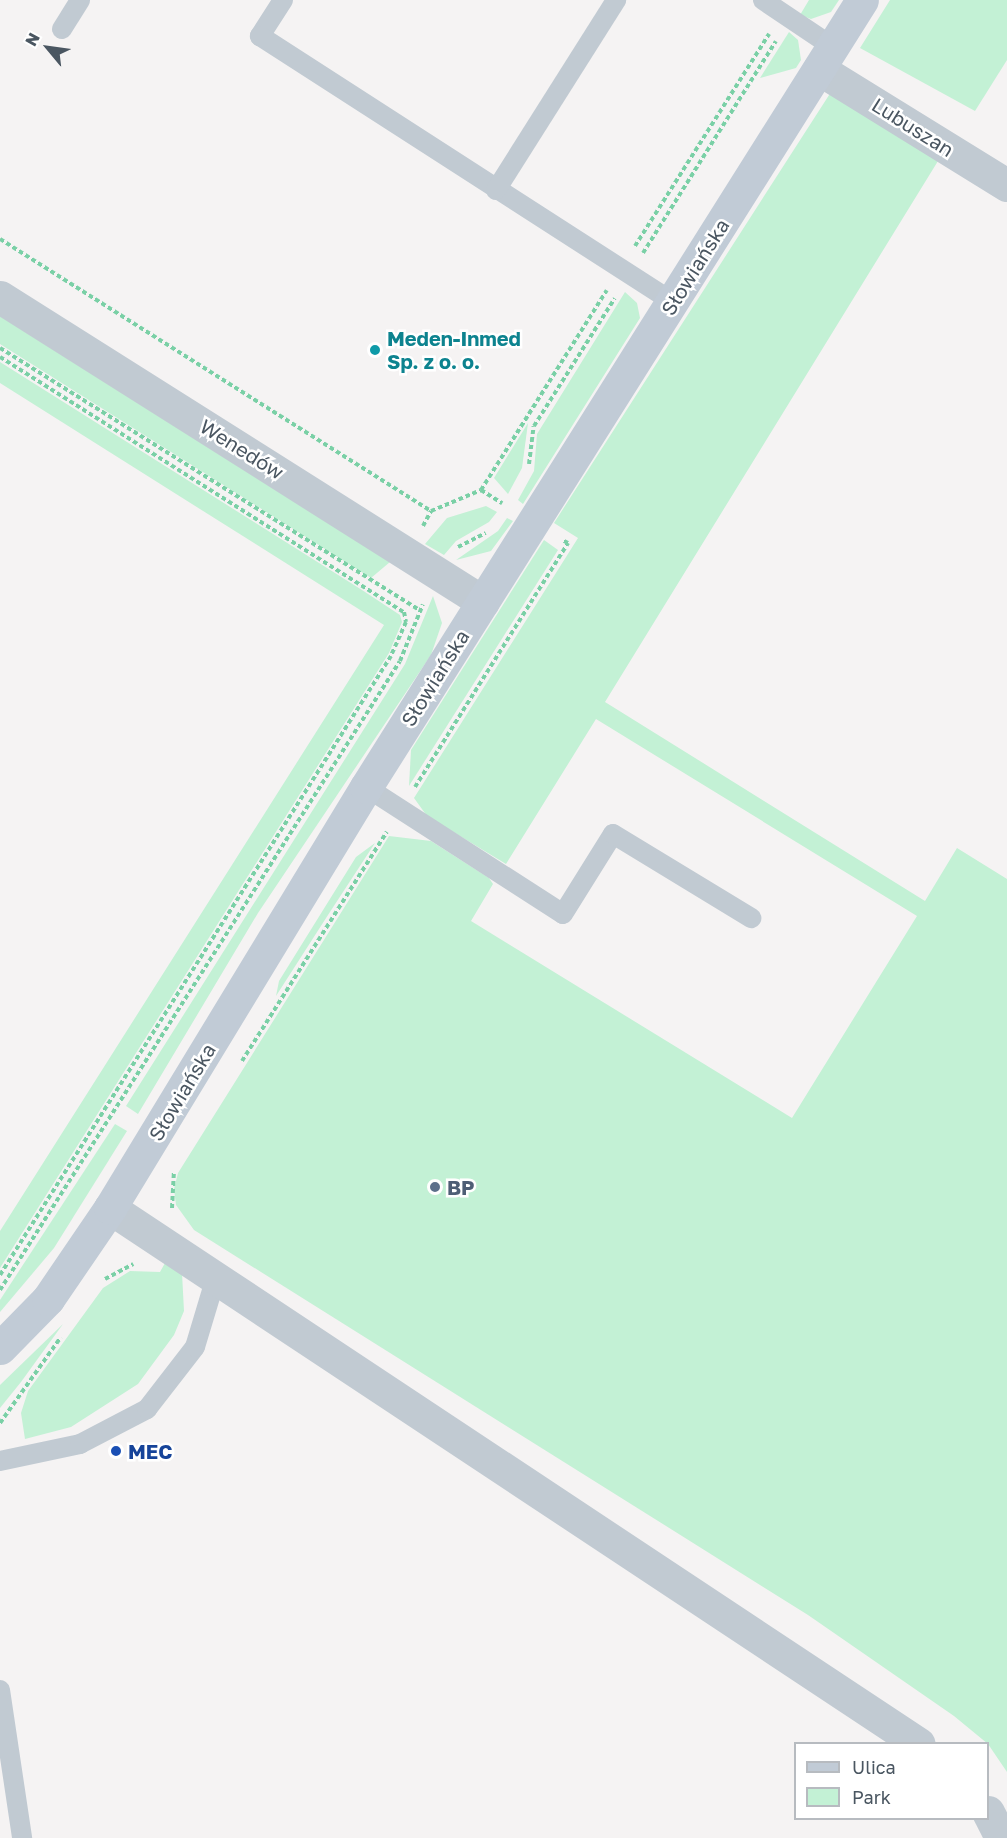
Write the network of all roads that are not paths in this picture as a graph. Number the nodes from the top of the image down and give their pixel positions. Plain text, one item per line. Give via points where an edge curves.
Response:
1 (80, 0) edge
2 (283, 0) edge
3 (616, 0) edge
4 (763, 0) edge
5 (862, 0) edge
6 (62, 29) dead end
7 (826, 58) junction
8 (1007, 184) edge
9 (496, 190) junction
10 (0, 297) edge
11 (672, 302) junction
12 (483, 602) junction
13 (366, 788) junction
14 (751, 918) dead end
15 (110, 1208) junction
16 (216, 1277) junction
17 (0, 1348) edge
18 (0, 1461) edge
19 (0, 1690) edge
20 (917, 1742) edge
21 (989, 1816) edge
22 (22, 1838) edge
23 (1001, 1838) edge

1 - 6 lane
2 - 9 lane via 260,36
3 - 9 lane
4 - 7 lane
5 - 7 main road, Słowiańska
7 - 8 street, Lubuszan
7 - 11 main road, Słowiańska
9 - 11 lane
10 - 12 street, Wenedów
11 - 12 main road, Słowiańska
12 - 13 main road, Słowiańska
13 - 14 lane via 563,914 613,834
13 - 15 main road, Słowiańska
15 - 16 street
15 - 17 main road, Słowiańska via 48,1299
16 - 18 lane via 195,1347 147,1409 80,1444
16 - 20 street
19 - 22 lane
21 - 23 street

